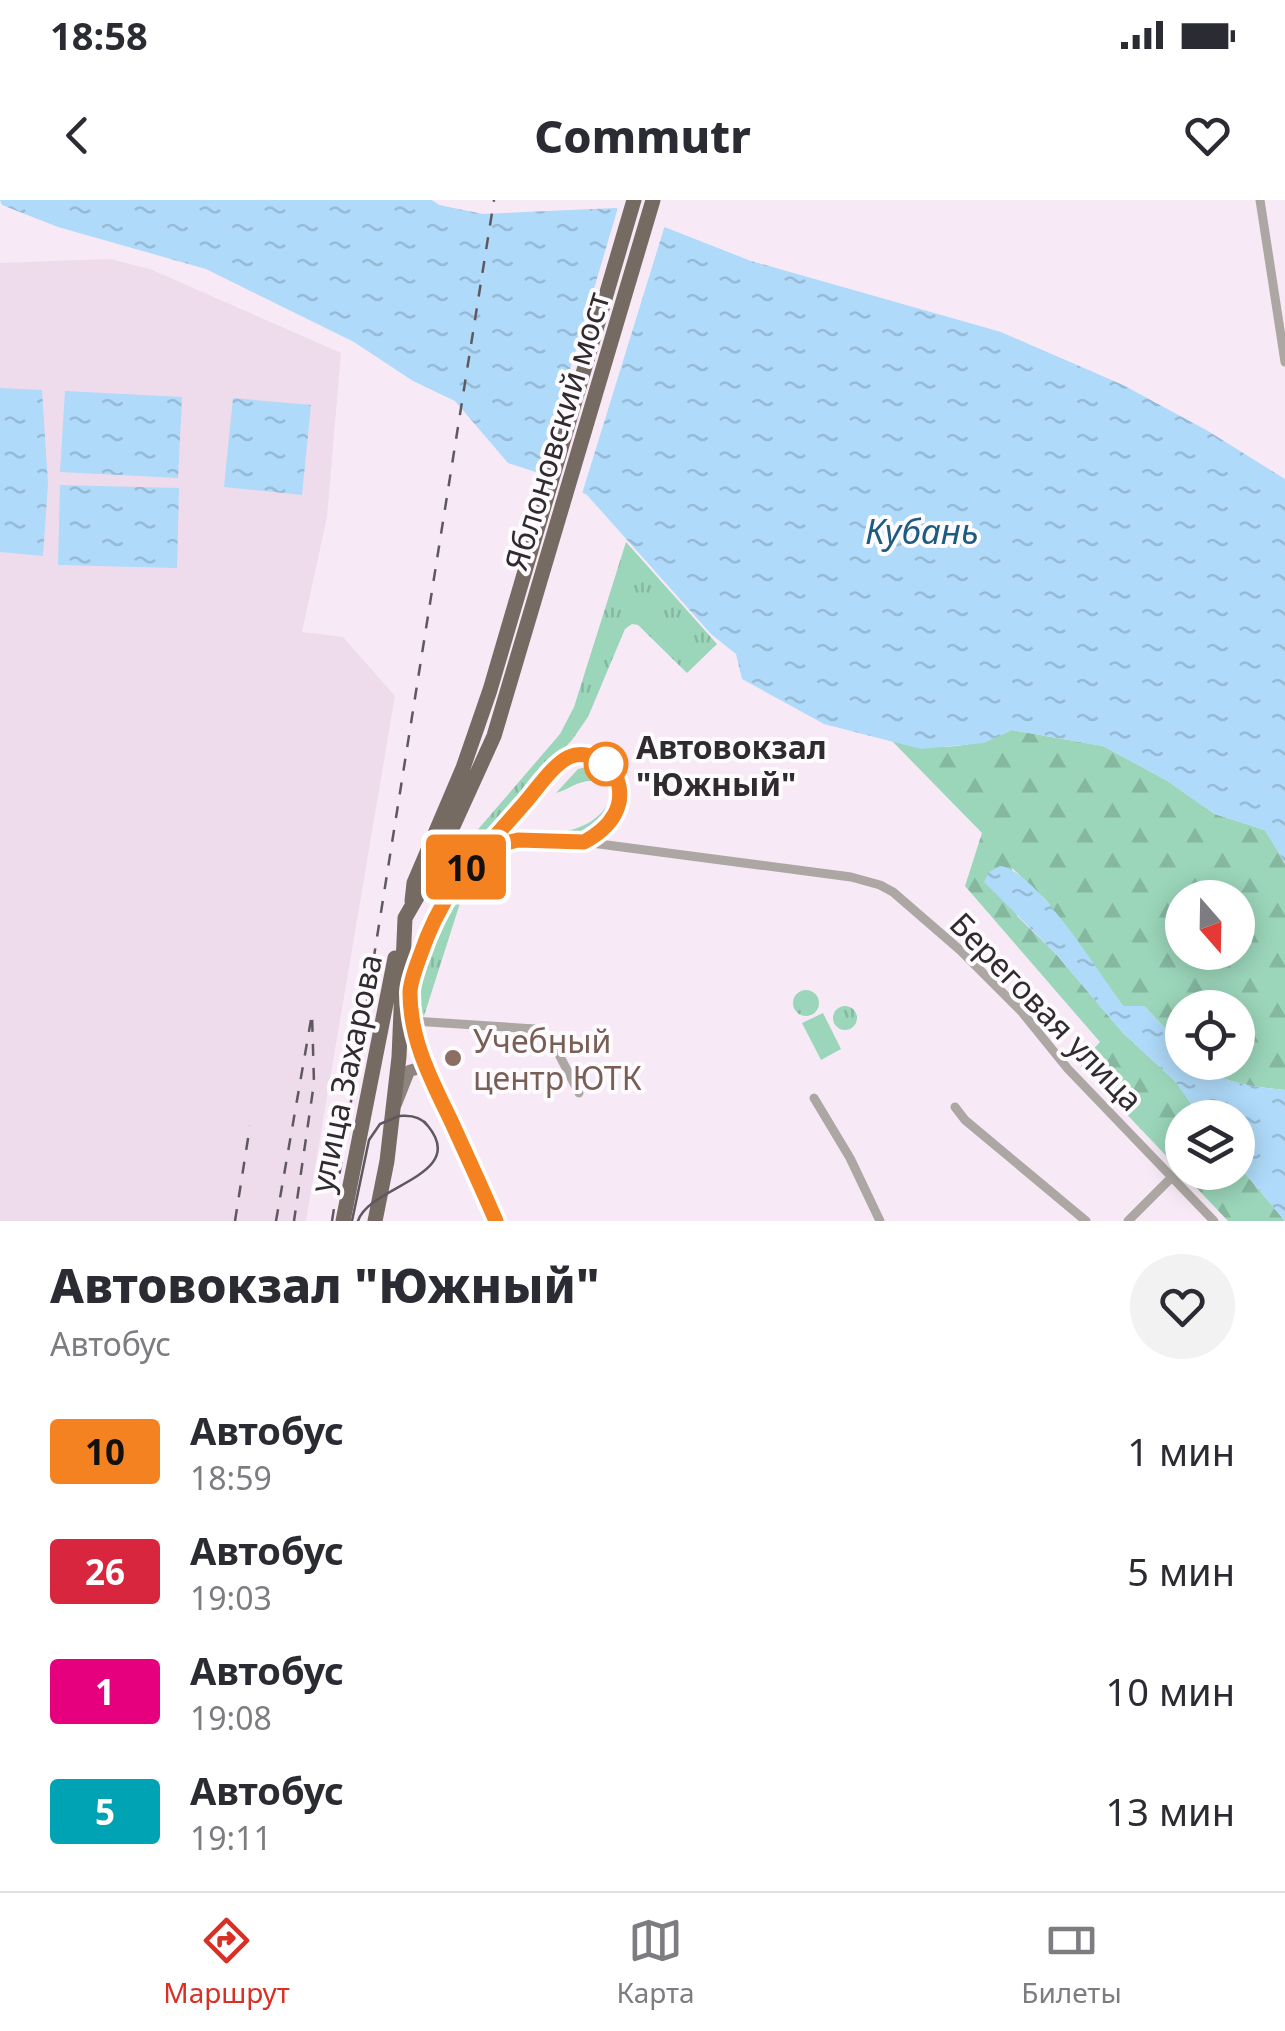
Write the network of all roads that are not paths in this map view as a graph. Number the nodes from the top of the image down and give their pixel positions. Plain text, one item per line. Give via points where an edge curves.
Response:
1 (634, 200) edge
2 (653, 200) edge
3 (1260, 200) edge
4 (1285, 362) edge
5 (503, 675) junction
6 (513, 817) junction
7 (527, 841) junction
8 (584, 842) junction
9 (478, 852) junction
10 (402, 936) junction
11 (410, 989) junction
12 (406, 1022) junction
13 (379, 1030) junction
14 (374, 1052) junction
15 (399, 1057) junction
16 (427, 1073) junction
17 (579, 1093) dead end
18 (814, 1098) dead end
19 (394, 1106) junction
20 (955, 1108) dead end
21 (1165, 1170) edge
22 (1165, 1184) edge
23 (1184, 1190) edge
24 (343, 1221) edge
25 (375, 1221) edge
26 (496, 1221) edge
27 (880, 1221) edge
28 (1086, 1221) edge
29 (1128, 1221) edge
30 (1214, 1221) edge

1 - 5 main road, Яблоновский мост
2 - 5 main road, Яблоновский мост
3 - 4 street
5 - 10 main road, улица Захарова via 414,884
6 - 7 street
6 - 8 street via 566,758 588,755 612,768 620,796 614,818
6 - 9 street
7 - 8 street, Береговая улица
7 - 9 street, Береговая улица
8 - 21 street, Береговая улица via 880,885 1021,1010
9 - 11 street via 433,920
10 - 11 main road
10 - 12 main road, улица Захарова
10 - 13 main road, улица Захарова
11 - 12 main road
12 - 13 main road
12 - 15 main road, улица Захарова
12 - 16 main road
12 - 17 street via 536,1029 552,1041
13 - 14 main road, улица Захарова
14 - 15 main road via 387,1048
14 - 24 main road, улица Захарова
15 - 19 main road, улица Захарова
16 - 19 main road via 410,1071
16 - 26 main road
18 - 27 street
19 - 25 main road, улица Захарова
20 - 28 street
22 - 29 street
23 - 30 street, Береговая улица

